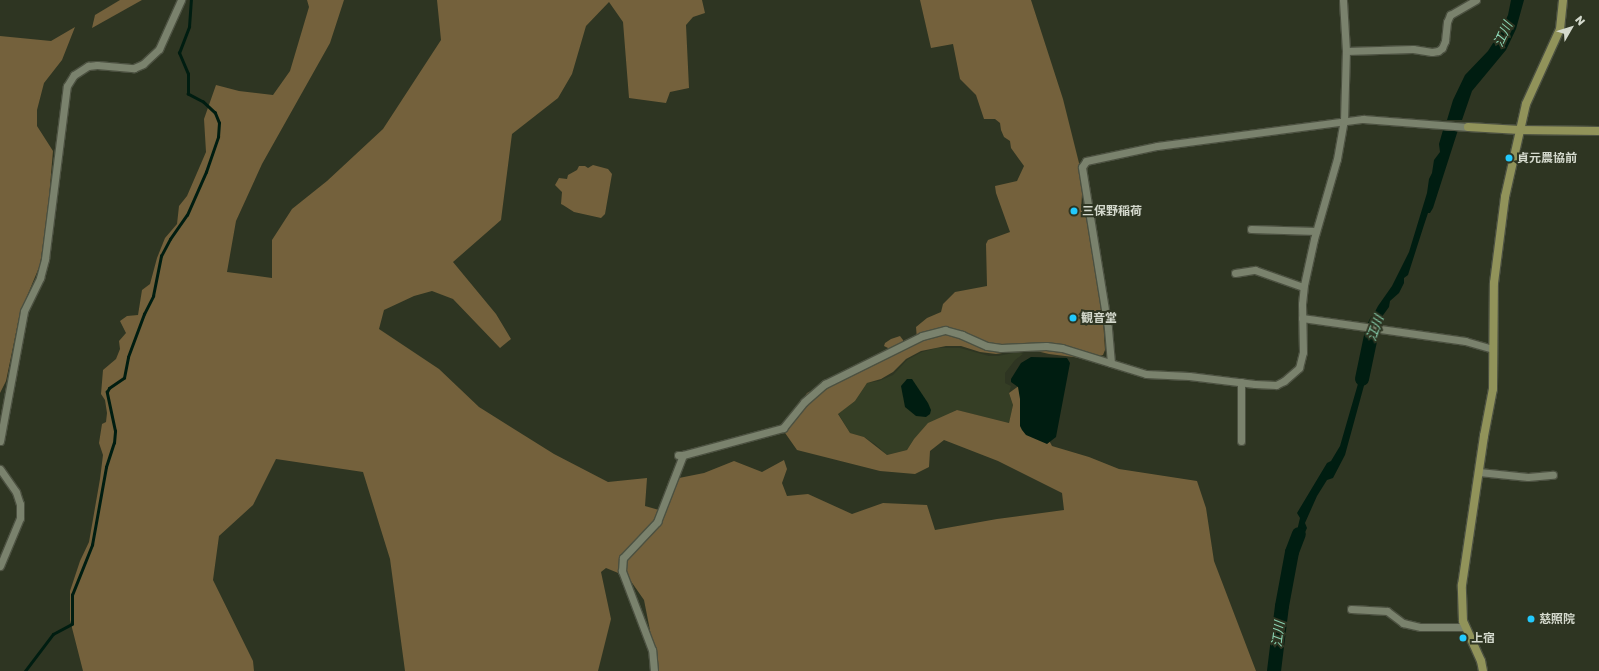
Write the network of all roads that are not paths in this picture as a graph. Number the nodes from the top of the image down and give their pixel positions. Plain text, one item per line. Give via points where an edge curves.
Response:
1 (181, 0) edge
2 (1343, 0) edge
3 (1476, 0) edge
4 (1563, 0) edge
5 (1346, 51) junction
6 (1344, 121) junction
7 (1468, 127) joint
8 (1520, 130) junction
9 (1599, 130) edge
10 (1251, 229) dead end
11 (1316, 231) junction
12 (1235, 273) dead end
13 (1304, 287) junction
14 (1302, 318) junction
15 (1493, 349) junction
16 (1111, 363) junction
17 (1241, 382) junction
18 (0, 441) edge
19 (1241, 441) dead end
20 (0, 469) edge
21 (1479, 472) junction
22 (1553, 475) dead end
23 (0, 566) edge
24 (1351, 609) dead end
25 (1465, 627) junction
26 (654, 671) edge
27 (1483, 671) edge

1 - 18 street via 159,49 143,64 134,68 88,66 74,75 67,86 45,259 40,278 24,311
2 - 5 street
3 - 5 street via 1450,15 1442,48 1438,51
4 - 8 street via 1560,29 1526,104
5 - 6 street
6 - 7 street via 1362,119
6 - 11 street via 1337,159
6 - 16 street via 1157,146 1086,161 1082,166 1108,328
7 - 8 street
8 - 9 street
8 - 15 street via 1505,197 1495,275
10 - 11 street
11 - 13 street
12 - 13 street via 1254,270
13 - 14 street
14 - 15 street via 1465,341
14 - 17 street via 1303,352 1299,368 1276,385
15 - 21 street via 1493,389
16 - 17 street via 1146,374
16 - 26 street via 1062,348 1001,348 987,346 953,331 934,332 825,384 804,402 783,428 681,455 657,522 623,558 622,572 652,650
17 - 19 street
20 - 23 street via 16,492 20,504 20,518
21 - 22 street via 1528,478
21 - 25 street via 1462,585
24 - 25 street via 1387,611 1403,622 1421,626
25 - 27 street

